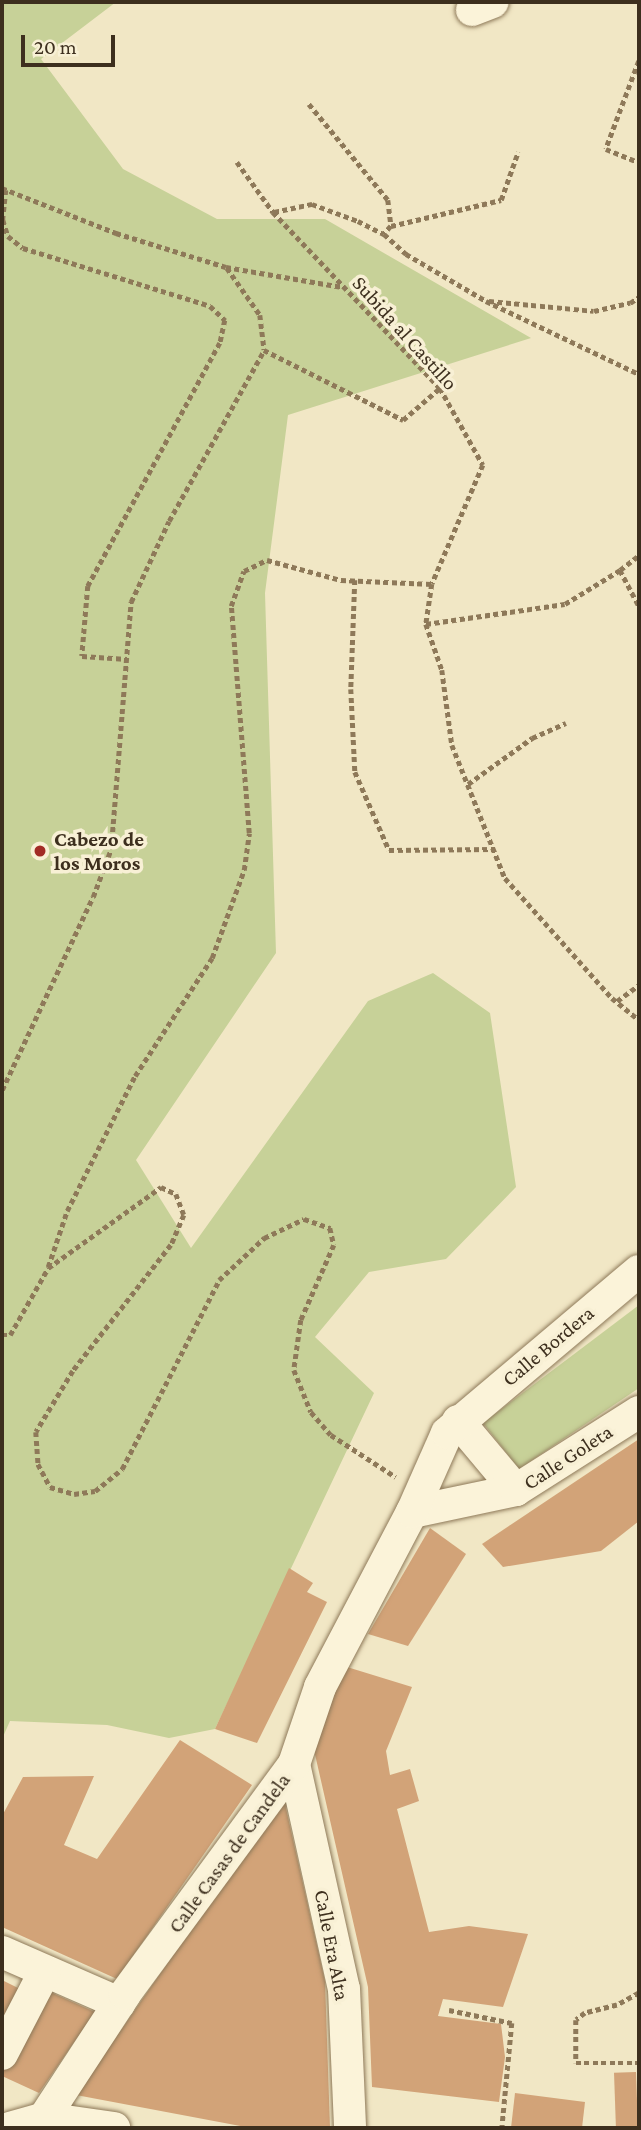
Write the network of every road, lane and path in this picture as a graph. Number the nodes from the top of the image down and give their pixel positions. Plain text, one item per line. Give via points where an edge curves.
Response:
1 (639, 61) edge
2 (309, 104) dead end
3 (519, 152) dead end
4 (237, 162) dead end
5 (639, 162) edge
6 (4, 189) edge
7 (273, 212) junction
8 (391, 226) junction
9 (384, 234) junction
10 (226, 267) junction
11 (342, 287) junction
12 (639, 297) edge
13 (485, 301) junction
14 (264, 350) junction
15 (639, 374) edge
16 (440, 388) junction
17 (639, 555) edge
18 (620, 570) junction
19 (355, 580) junction
20 (432, 584) junction
21 (639, 606) edge
22 (426, 624) junction
23 (127, 659) junction
24 (566, 723) dead end
25 (468, 784) junction
26 (494, 849) junction
27 (639, 985) edge
28 (617, 1001) junction
29 (639, 1020) edge
30 (2, 1090) edge
31 (48, 1268) junction
32 (639, 1271) edge
33 (2, 1335) edge
34 (639, 1412) edge
35 (458, 1422) junction
36 (516, 1490) junction
37 (417, 1500) junction
38 (294, 1764) junction
39 (2, 1952) edge
40 (45, 1971) junction
41 (639, 1993) edge
42 (119, 2003) junction
43 (449, 2010) dead end
44 (2, 2053) edge
45 (639, 2063) edge
46 (44, 2118) junction
47 (10, 2128) edge
48 (114, 2128) edge
49 (350, 2128) edge
50 (502, 2128) edge

1 - 5 path via 606,149
2 - 8 path via 388,200
3 - 8 path via 501,200
4 - 7 path, Subida al Castillo
6 - 10 path via 116,233
6 - 23 path via 3,220 8,236 23,248 210,306 225,320 220,343 88,586 82,656
7 - 9 path via 312,204
7 - 11 path, Subida al Castillo
8 - 9 path
9 - 13 path via 406,254
10 - 11 path
10 - 14 path via 260,315
11 - 16 path, Subida al Castillo
12 - 13 path via 594,311
13 - 15 path
14 - 16 path via 403,420
14 - 23 path via 169,521 131,602
16 - 20 path, Subida al Castillo via 483,465
17 - 18 path
18 - 21 path
18 - 22 path via 565,604
19 - 20 path
19 - 26 path via 351,689 355,772 389,850
19 - 31 path via 267,560 244,571 231,606 249,833 244,870 212,958 135,1076 67,1211
20 - 22 path, Subida al Castillo
22 - 25 path, Subida al Castillo via 442,670 452,745
23 - 30 path via 111,849
24 - 25 path via 532,738
25 - 26 path, Subida al Castillo
26 - 28 path, Subida al Castillo via 505,878
27 - 28 path
28 - 29 path, Subida al Castillo
31 - 33 path via 10,1335
31 - 37 path via 161,1187 176,1195 184,1215 171,1245 73,1371 36,1432 38,1464 50,1487 74,1494 95,1490 122,1469 219,1280 264,1238 304,1219 330,1227 334,1245 301,1320 294,1370 311,1412 331,1435
32 - 35 street, Calle Bordera
34 - 36 street, Calle Goleta
35 - 36 street
35 - 37 street, Calle Casas de Candela via 447,1433
36 - 37 street, Calle Goleta
37 - 38 street, Calle Casas de Candela via 320,1687
38 - 42 street, Calle Casas de Candela
38 - 49 street, Calle Era Alta via 344,1989
39 - 40 street
40 - 42 street
40 - 44 street
41 - 45 path via 576,2020 576,2063
42 - 46 street, Calle Casas de Candela
43 - 50 path via 512,2023
46 - 47 street
46 - 48 street

